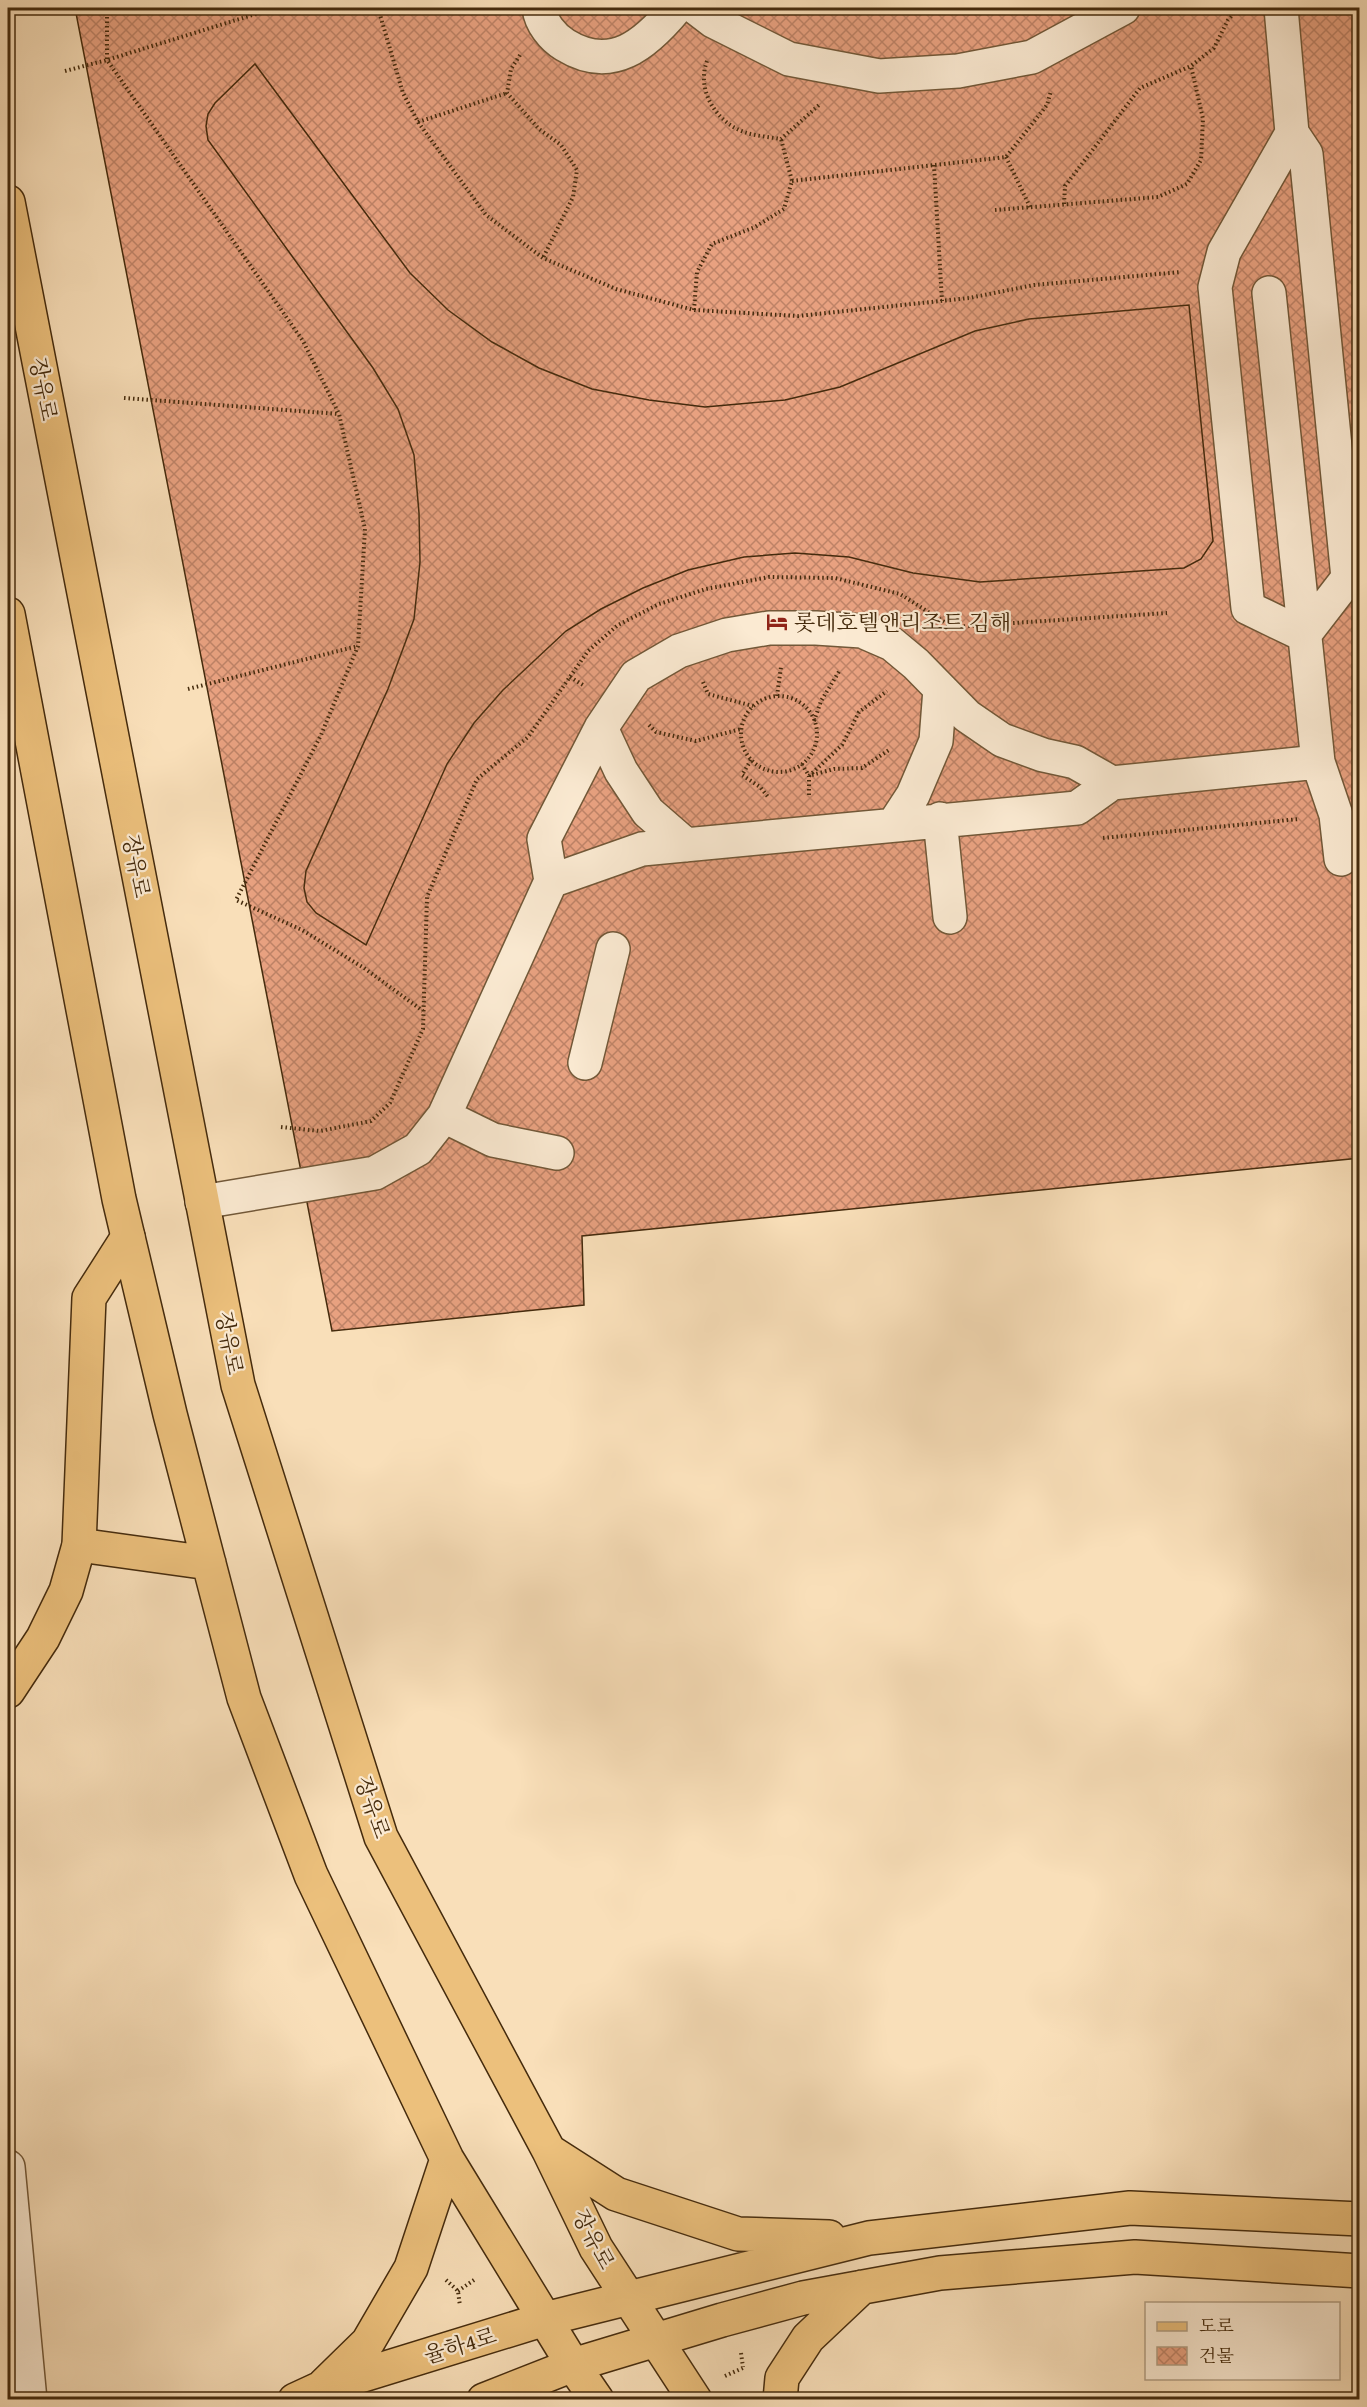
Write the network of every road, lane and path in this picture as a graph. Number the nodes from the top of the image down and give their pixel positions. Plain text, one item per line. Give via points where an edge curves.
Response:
1 (106, 8) edge
2 (275, 8) edge
3 (378, 8) edge
4 (676, 8) edge
5 (696, 8) edge
6 (1123, 8) edge
7 (1239, 8) edge
8 (1281, 8) edge
9 (544, 18) edge
10 (725, 27) junction
11 (1052, 47) junction
12 (107, 60) junction
13 (1191, 66) junction
14 (843, 69) junction
15 (65, 70) dead end
16 (507, 93) junction
17 (418, 122) junction
18 (1292, 133) junction
19 (781, 139) junction
20 (1006, 157) junction
21 (933, 165) junction
22 (792, 181) junction
23 (8, 202) edge
24 (1064, 204) junction
25 (1030, 207) junction
26 (995, 210) dead end
27 (543, 258) junction
28 (1183, 272) dead end
29 (1269, 293) dead end
30 (942, 301) junction
31 (694, 310) junction
32 (124, 398) dead end
33 (339, 414) junction
34 (8, 614) edge
35 (1305, 635) junction
36 (358, 646) junction
37 (771, 667) dead end
38 (781, 667) junction
39 (792, 667) dead end
40 (833, 668) dead end
41 (840, 669) junction
42 (849, 671) dead end
43 (713, 679) dead end
44 (703, 682) junction
45 (695, 685) dead end
46 (895, 686) dead end
47 (188, 689) dead end
48 (940, 689) junction
49 (777, 696) junction
50 (753, 706) junction
51 (814, 721) junction
52 (602, 728) junction
53 (741, 729) junction
54 (645, 733) dead end
55 (892, 747) dead end
56 (751, 760) junction
57 (1318, 762) junction
58 (802, 764) junction
59 (809, 776) junction
60 (1112, 783) junction
61 (809, 802) dead end
62 (776, 805) dead end
63 (940, 819) junction
64 (1300, 819) dead end
65 (894, 824) junction
66 (1102, 838) dead end
67 (686, 844) junction
68 (1341, 859) dead end
69 (550, 882) junction
70 (950, 917) dead end
71 (613, 949) dead end
72 (424, 1012) dead end
73 (585, 1063) dead end
74 (444, 1116) junction
75 (557, 1153) dead end
76 (202, 1202) junction
77 (128, 1237) junction
78 (79, 1545) junction
79 (209, 1563) junction
80 (8, 1691) edge
81 (549, 2151) junction
82 (447, 2159) junction
83 (8, 2167) edge
84 (1359, 2220) edge
85 (869, 2238) junction
86 (1359, 2271) edge
87 (444, 2278) dead end
88 (474, 2280) dead end
89 (862, 2287) junction
90 (458, 2291) junction
91 (627, 2298) junction
92 (461, 2314) dead end
93 (545, 2319) junction
94 (656, 2341) junction
95 (573, 2365) junction
96 (743, 2367) dead end
97 (723, 2377) dead end
98 (308, 2394) edge
99 (30, 2400) edge
100 (484, 2400) edge
101 (597, 2400) edge
102 (695, 2400) edge
103 (780, 2400) edge

1 - 12 path
2 - 12 path
3 - 17 path via 403,93
4 - 9 lane via 645,41 621,53 596,57 576,52 556,39
5 - 10 lane
6 - 11 lane
7 - 13 path via 1214,48
8 - 18 lane
9 - 16 path via 511,69
10 - 14 lane via 789,59
10 - 19 path via 715,40 703,72 705,93 719,116 743,132
11 - 14 lane via 1032,57 958,71 879,76
11 - 20 path via 1058,65 1047,105
12 - 15 path
12 - 33 path via 303,341
13 - 24 path via 1140,88 1065,186
13 - 24 path via 1203,119 1201,160 1186,183 1158,197
14 - 19 path via 821,103
16 - 17 path
16 - 27 path via 538,129 561,145 578,170 573,197
17 - 27 path via 486,215
18 - 35 lane via 1306,154 1348,578
18 - 35 lane via 1224,252 1215,287 1248,608
19 - 22 path
20 - 21 path
20 - 25 path
21 - 22 path
21 - 30 path
22 - 31 path via 784,209 755,227 712,244 697,272
23 - 76 main road, 장유로
24 - 25 path
25 - 26 path
27 - 31 path via 616,290
28 - 30 path via 1034,285
29 - 35 lane
30 - 31 path via 798,316
32 - 33 path
33 - 36 path via 365,529
34 - 77 main road
35 - 57 lane
36 - 47 path
36 - 72 path via 321,735 236,900 302,930 364,968
37 - 38 path
38 - 39 path
38 - 49 path
40 - 41 path
41 - 42 path
41 - 51 path
43 - 44 path
44 - 45 path
44 - 50 path via 708,694
46 - 59 path via 859,712 843,745
48 - 52 lane via 892,644 862,631 769,628 728,635 679,651 636,676
48 - 60 lane via 967,716 1002,740 1075,762
48 - 65 lane via 936,741 913,795
49 - 50 path
49 - 51 path via 800,702
50 - 53 path
51 - 58 path via 816,745
52 - 67 lane via 621,771 648,812
52 - 69 lane via 544,839
53 - 54 path via 696,741 656,732 647,723
53 - 56 path via 741,743
55 - 59 path via 862,768 834,769
56 - 58 path via 767,771 780,773
56 - 62 path via 742,776 760,787
57 - 60 lane
57 - 68 lane via 1336,815
58 - 59 path
59 - 61 path
60 - 63 lane via 1077,808
63 - 65 lane
63 - 70 lane
64 - 66 path
65 - 67 lane
67 - 69 lane via 642,849
69 - 74 lane
71 - 73 lane
74 - 75 lane via 493,1140
74 - 76 lane via 418,1149 375,1173
76 - 81 main road, 장유로 via 238,1385 381,1837
77 - 78 main road via 89,1298
77 - 79 main road
78 - 79 main road
78 - 80 main road via 66,1591 43,1638
79 - 82 main road via 244,1698 311,1875
81 - 85 main road via 616,2194 738,2234
81 - 91 main road, 장유로 via 596,2248
82 - 93 main road
82 - 98 main road via 411,2268 368,2342
83 - 99 lane
84 - 85 main road via 1130,2208
85 - 91 main road, 율하4로
86 - 89 main road via 1135,2257 940,2273
87 - 90 path
88 - 90 path
89 - 94 main road via 803,2298
89 - 103 main road via 808,2338 782,2378
90 - 92 path
91 - 93 main road, 율하4로
91 - 94 main road, 장유로
93 - 95 main road
93 - 98 main road, 율하4로
94 - 95 main road
94 - 102 main road, 장유로
95 - 100 main road
95 - 101 main road
96 - 97 path

